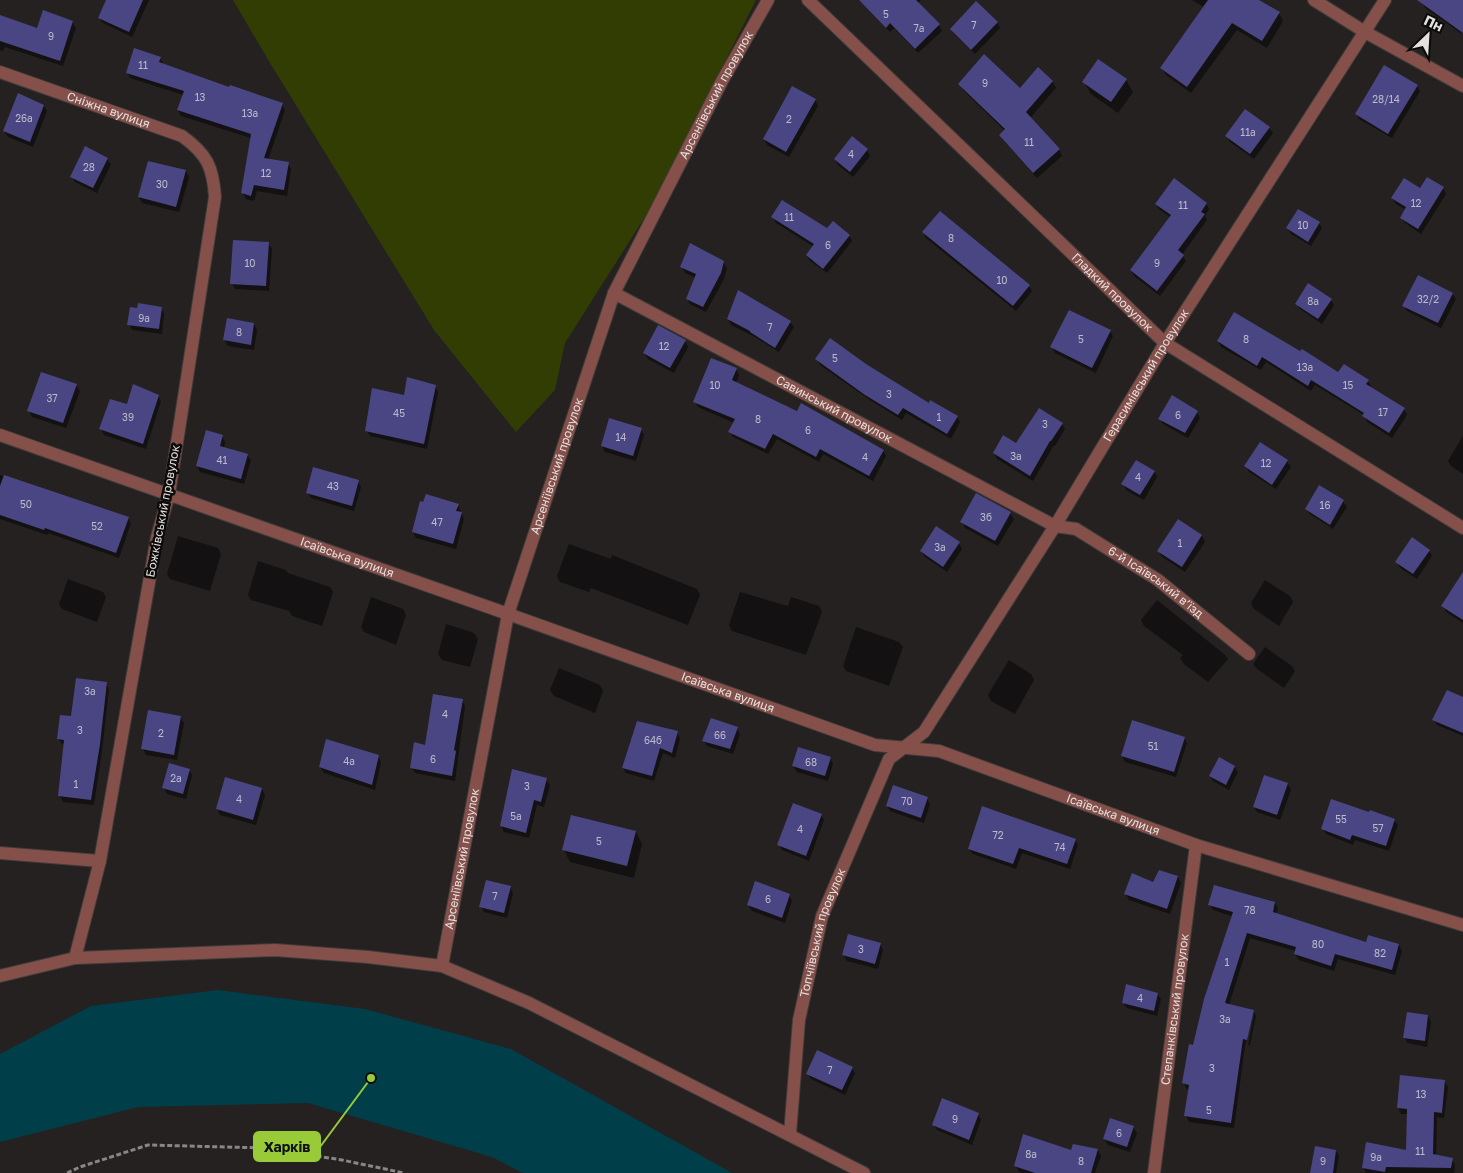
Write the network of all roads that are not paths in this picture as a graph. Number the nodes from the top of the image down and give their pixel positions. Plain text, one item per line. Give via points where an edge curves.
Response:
1 (768, 0) edge
2 (808, 0) edge
3 (1314, 0) edge
4 (1385, 0) edge
5 (1365, 32) junction
6 (0, 72) edge
7 (1463, 86) edge
8 (208, 162) joint
9 (614, 293) junction
10 (1165, 343) junction
11 (0, 435) edge
12 (169, 494) junction
13 (1055, 526) junction
14 (1463, 528) edge
15 (508, 614) junction
16 (1249, 654) dead end
17 (906, 748) junction
18 (1196, 845) junction
19 (0, 853) edge
20 (100, 860) junction
21 (1463, 925) edge
22 (75, 958) junction
23 (442, 966) junction
24 (0, 976) edge
25 (790, 1134) junction
26 (864, 1173) edge
27 (1154, 1173) edge

1 - 9 street, Арсеніївський провулок via 722,81
2 - 10 street, Гладкий провулок
3 - 5 street
4 - 5 street, Герасимівський провулок
5 - 7 street
5 - 10 street, Герасимівський провулок
6 - 8 street, Сніжна вулиця via 182,136 197,147
8 - 12 street, Божківський провулок via 214,179 215,198
9 - 13 street, Савинський провулок
9 - 15 street, Арсеніївський провулок
10 - 13 street, Герасимівський провулок
10 - 14 street, Гладкий провулок
11 - 12 street, Ісаївська вулиця
12 - 15 street, Ісаївська вулиця
12 - 20 street, Божківський провулок via 157,537
13 - 16 street, 6-й Ісаївський в’їзд via 1076,529 1158,580
13 - 17 street, Герасимівський провулок via 924,732
15 - 17 street, Ісаївська вулиця via 875,745
15 - 23 street, Арсеніївський провулок
17 - 18 street, Ісаївська вулиця via 939,751
17 - 25 street, Топчіївський провулок via 889,759 822,916 799,1020
18 - 21 street, Ісаївська вулиця
18 - 27 street, Степанківський провулок
19 - 20 street
20 - 22 street, Божківський провулок
22 - 23 street via 275,950
22 - 24 street
23 - 25 street via 529,1003
25 - 26 street

